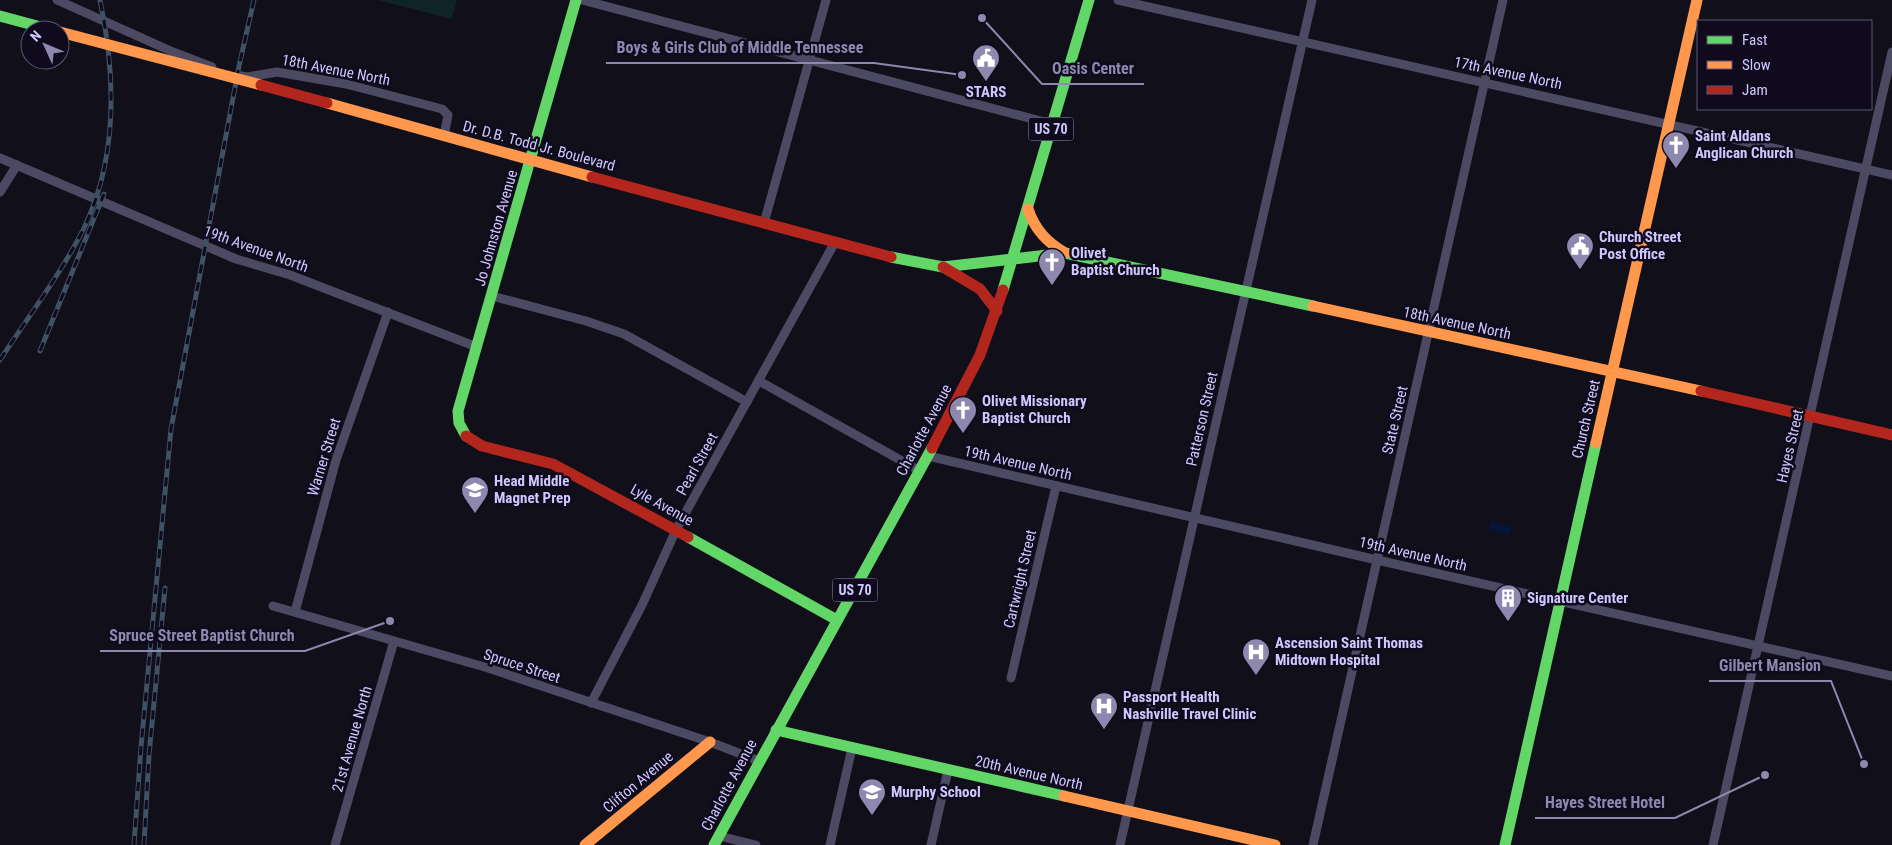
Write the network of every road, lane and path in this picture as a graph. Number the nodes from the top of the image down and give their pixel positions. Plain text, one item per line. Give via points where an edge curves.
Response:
1 (57, 0) edge
2 (576, 0) edge
3 (582, 0) edge
4 (826, 0) edge
5 (1089, 0) edge
6 (1118, 0) edge
7 (1312, 0) edge
8 (1502, 0) edge
9 (1697, 0) edge
10 (0, 16) edge
11 (20, 21) edge
12 (70, 35) edge
13 (1302, 42) junction
14 (1892, 52) edge
15 (808, 60) junction
16 (1485, 82) junction
17 (1668, 123) junction
18 (1052, 124) junction
19 (444, 136) junction
20 (0, 158) edge
21 (530, 161) junction
22 (17, 165) junction
23 (1867, 169) junction
24 (1892, 175) edge
25 (0, 192) edge
26 (1028, 209) junction
27 (764, 223) junction
28 (835, 242) junction
29 (1065, 253) junction
30 (1014, 260) junction
31 (943, 267) junction
32 (1246, 292) junction
33 (492, 296) junction
34 (997, 311) junction
35 (388, 312) junction
36 (1428, 332) junction
37 (477, 347) junction
38 (1612, 372) junction
39 (759, 381) junction
40 (747, 402) junction
41 (1810, 416) junction
42 (464, 435) joint
43 (1892, 435) edge
44 (928, 456) junction
45 (920, 471) junction
46 (1056, 486) junction
47 (1195, 516) junction
48 (676, 530) junction
49 (1377, 560) junction
50 (1560, 600) junction
51 (273, 606) dead end
52 (295, 612) junction
53 (838, 620) junction
54 (394, 641) junction
55 (1759, 645) junction
56 (1892, 676) edge
57 (1011, 678) dead end
58 (591, 703) junction
59 (776, 730) junction
60 (710, 742) junction
61 (852, 748) junction
62 (759, 762) junction
63 (948, 770) junction
64 (1128, 811) junction
65 (716, 841) edge
66 (336, 845) edge
67 (586, 845) edge
68 (756, 845) edge
69 (830, 845) edge
70 (931, 845) edge
71 (1120, 845) edge
72 (1275, 845) edge
73 (1313, 845) edge
74 (1505, 845) edge
75 (1713, 845) edge

1 - 19 street, 18th Avenue North via 228,73 247,77 277,72 346,84 442,109 448,115
2 - 21 main road, Jo Johnston Avenue
3 - 15 street
4 - 15 street
5 - 18 main road, Charlotte Avenue / US 70
6 - 13 street, 17th Avenue North
7 - 13 street, Patterson Street
8 - 16 street, State Street
9 - 17 main road, Church Street
10 - 11 main road
12 - 19 main road, Dr. D.B. Todd Jr. Boulevard, bridge
13 - 16 street, 17th Avenue North
13 - 32 street, Patterson Street
14 - 23 street, Hayes Street
15 - 18 street
15 - 27 street
16 - 17 street, 17th Avenue North
16 - 36 street, State Street
17 - 23 street, 17th Avenue North
17 - 38 main road, Church Street
18 - 26 main road, Charlotte Avenue / US 70
19 - 21 main road, Dr. D.B. Todd Jr. Boulevard
20 - 22 street, 19th Avenue North
21 - 27 main road, Dr. D.B. Todd Jr. Boulevard
21 - 33 main road, Jo Johnston Avenue
22 - 25 street
22 - 35 street, 19th Avenue North via 236,259 290,275
23 - 24 street, 17th Avenue North
23 - 41 street, Hayes Street
26 - 29 main road via 1039,234
26 - 30 main road, Charlotte Avenue / US 70
27 - 28 main road, Dr. D.B. Todd Jr. Boulevard
28 - 31 main road, Dr. D.B. Todd Jr. Boulevard via 897,259
28 - 39 street, Pearl Street
29 - 30 main road, 18th Avenue North
29 - 32 main road, 18th Avenue North
30 - 31 main road, Dr. D.B. Todd Jr. Boulevard
30 - 34 main road, Charlotte Avenue / US 70
31 - 34 main road via 980,286
32 - 36 main road, 18th Avenue North
32 - 47 street, Patterson Street
33 - 37 main road, Jo Johnston Avenue
33 - 40 street via 617,331
34 - 44 main road, Charlotte Avenue / US 70 via 971,376
35 - 37 street, 19th Avenue North
35 - 52 street, Warner Street via 336,460
36 - 38 main road, 18th Avenue North
36 - 49 street, State Street
37 - 42 main road, Jo Johnston Avenue via 458,411
38 - 41 main road, 18th Avenue North
38 - 50 main road, Church Street
39 - 40 street, Pearl Street
39 - 45 street
40 - 48 street, Pearl Street
41 - 43 main road, 18th Avenue North
41 - 55 street, Hayes Street
42 - 48 main road, Lyle Avenue via 482,446 558,466
44 - 45 main road, Charlotte Avenue / US 70
44 - 46 street, 19th Avenue North
45 - 53 main road, Charlotte Avenue / US 70
46 - 47 street, 19th Avenue North
46 - 57 street, Cartwright Street
47 - 49 street, 19th Avenue North
47 - 64 street, Patterson Street
48 - 53 main road, Lyle Avenue
48 - 58 street, Pearl Street via 642,605
49 - 50 street, 19th Avenue North
49 - 73 street, State Street
50 - 55 street, 19th Avenue North
50 - 74 main road, Church Street
51 - 52 street, Spruce Street
52 - 54 street, Spruce Street
53 - 59 main road, Charlotte Avenue / US 70
54 - 58 street, Spruce Street
54 - 66 street, 21st Avenue North
55 - 56 street, 19th Avenue North
55 - 75 street, Hayes Street
58 - 60 street, Spruce Street
59 - 61 main road, 20th Avenue North
59 - 62 main road, Charlotte Avenue / US 70
60 - 62 street, Spruce Street
60 - 67 main road, Clifton Avenue
61 - 63 main road, 20th Avenue North
61 - 69 street
62 - 65 main road, Charlotte Avenue / US 70
63 - 64 main road, 20th Avenue North
63 - 70 street
64 - 71 street, Patterson Street
64 - 72 main road, 20th Avenue North
65 - 68 street

